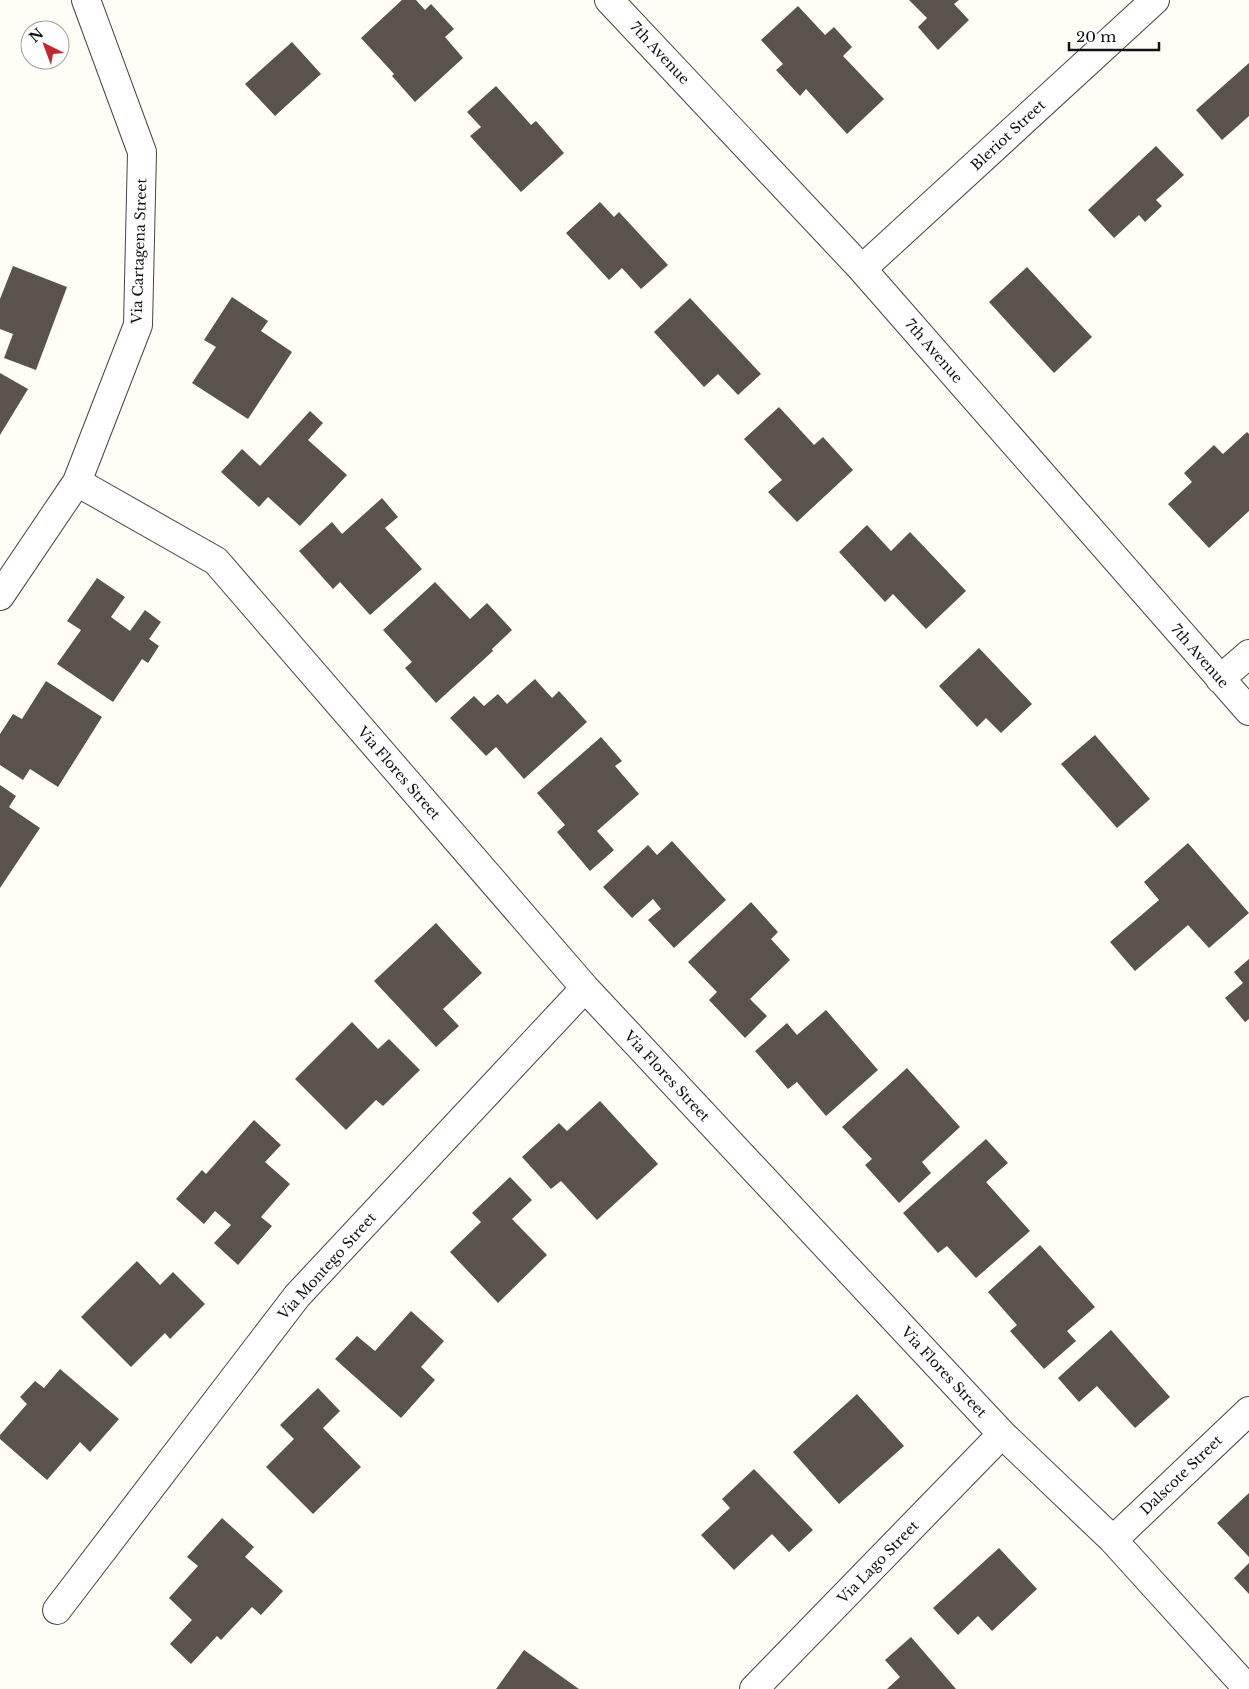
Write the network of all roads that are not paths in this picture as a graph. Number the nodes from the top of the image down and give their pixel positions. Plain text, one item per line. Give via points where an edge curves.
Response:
1 (86, 0) edge
2 (610, 0) edge
3 (1155, 0) edge
4 (862, 269) junction
5 (77, 482) junction
6 (0, 596) edge
7 (1249, 654) edge
8 (1220, 679) junction
9 (1249, 711) edge
10 (584, 988) junction
11 (1249, 1411) edge
12 (1002, 1434) junction
13 (1113, 1540) junction
14 (57, 1610) dead end
15 (754, 1689) edge
16 (1248, 1689) edge

1 - 5 street, Via Cartagena Street via 142,152 138,325
2 - 4 street, 7th Avenue
3 - 4 street, Bleriot Street
4 - 8 street, 7th Avenue
5 - 6 street, Via Cartagena Street
5 - 10 street, Via Flores Street via 216,561
7 - 8 street
8 - 9 street, 7th Avenue
10 - 12 street, Via Flores Street
10 - 14 street, Via Montego Street via 297,1296
11 - 13 street, Dalscote Street
12 - 13 street, Via Flores Street
12 - 15 street, Via Lago Street
13 - 16 street, Via Flores Street

